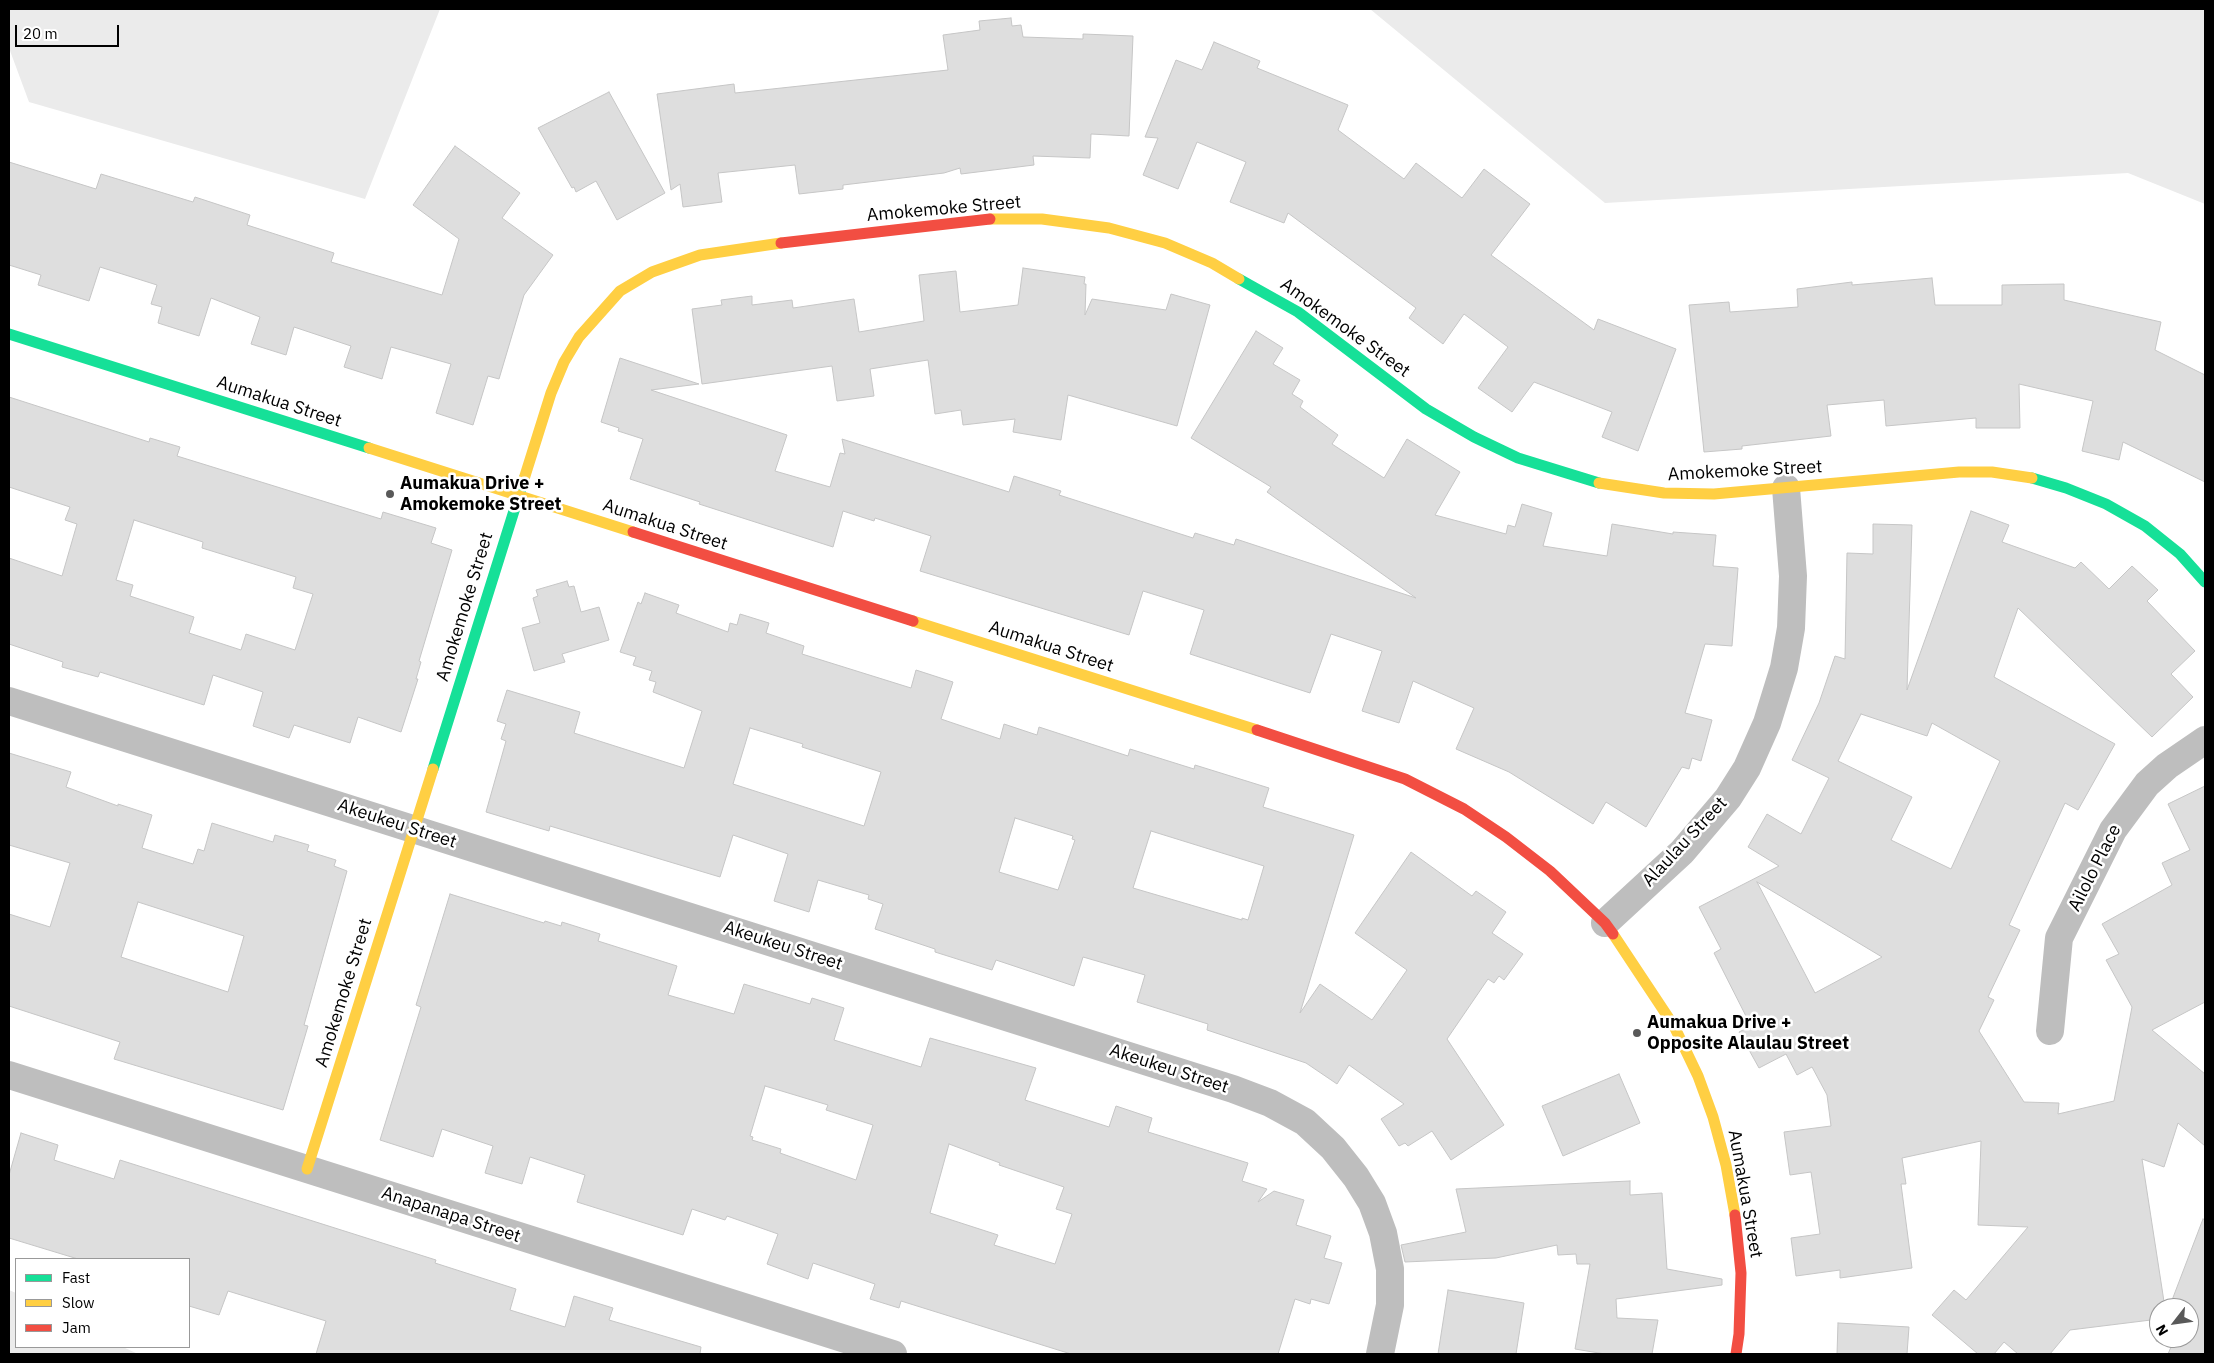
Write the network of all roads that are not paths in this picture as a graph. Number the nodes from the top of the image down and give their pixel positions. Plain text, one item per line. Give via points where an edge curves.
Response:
1 (9, 334) edge
2 (1786, 488) junction
3 (519, 496) junction
4 (2205, 582) edge
5 (9, 702) edge
6 (2205, 740) edge
7 (414, 829) junction
8 (1605, 923) junction
9 (2050, 1031) dead end
10 (9, 1075) edge
11 (307, 1169) junction
12 (893, 1354) edge
13 (1380, 1354) edge
14 (1736, 1354) edge

1 - 3 street, Aumakua Street
2 - 3 street, Amokemoke Street via 1714,494 1664,493 1612,486 1518,458 1426,409 1298,312 1212,263 1165,243 1108,228 1042,219 990,219 732,249 700,255 652,272 620,291 579,337 564,362
2 - 4 street, Amokemoke Street via 1959,472 2026,476 2106,504 2144,526 2180,554
2 - 8 street, Alaulau Street via 1793,576 1791,628 1784,668 1767,723 1728,798 1682,852
3 - 7 street, Amokemoke Street
3 - 8 street, Aumakua Street via 1405,780 1464,809 1506,837 1550,871
5 - 7 street, Akeukeu Street
6 - 9 street, Ailolo Place via 2154,778 2113,830 2059,938
7 - 11 street, Amokemoke Street
7 - 13 street, Akeukeu Street via 1270,1102 1305,1122 1333,1148 1372,1203 1383,1233 1390,1269 1390,1305
8 - 14 street, Aumakua Street via 1674,1026 1713,1117 1737,1225 1741,1273
10 - 11 street, Anapanapa Street
11 - 12 street, Anapanapa Street

